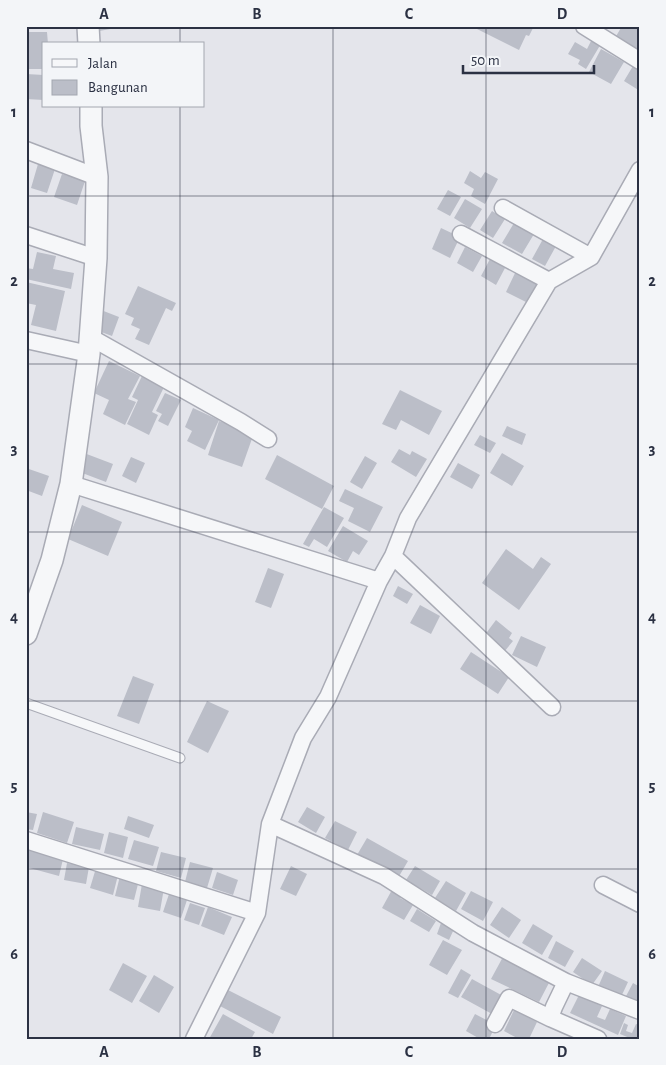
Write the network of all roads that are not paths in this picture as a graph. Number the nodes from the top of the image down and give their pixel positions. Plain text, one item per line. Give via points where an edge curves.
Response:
1 (88, 26) edge
2 (584, 26) edge
3 (89, 42) edge
4 (640, 61) edge
5 (91, 108) edge
6 (26, 150) edge
7 (640, 170) edge
8 (97, 177) junction
9 (503, 208) dead end
10 (461, 234) dead end
11 (26, 235) edge
12 (591, 257) junction
13 (96, 258) junction
14 (549, 282) junction
15 (26, 340) edge
16 (89, 346) junction
17 (268, 439) dead end
18 (71, 484) junction
19 (393, 556) junction
20 (379, 581) junction
21 (26, 634) edge
22 (26, 703) edge
23 (552, 707) dead end
24 (180, 758) dead end
25 (270, 824) junction
26 (26, 840) edge
27 (603, 885) dead end
28 (640, 904) edge
29 (257, 913) junction
30 (566, 982) junction
31 (640, 1011) edge
32 (550, 1018) junction
33 (495, 1024) dead end
34 (194, 1039) edge
35 (598, 1039) edge

1 - 3 street
2 - 4 street
5 - 8 street
6 - 8 street
7 - 12 street
8 - 13 street
9 - 12 street
10 - 14 street
11 - 13 street
12 - 14 street
13 - 16 street
14 - 19 street via 408,518
15 - 16 street
16 - 17 street via 241,422
16 - 18 street
18 - 20 street
18 - 21 street via 52,560
19 - 20 street
19 - 23 street
20 - 25 street via 328,697 303,738
22 - 24 lane
25 - 29 street
25 - 30 street via 384,876 473,933
26 - 29 street
27 - 28 street
29 - 34 street
30 - 31 street
30 - 32 street
32 - 33 street via 509,998
32 - 35 street

